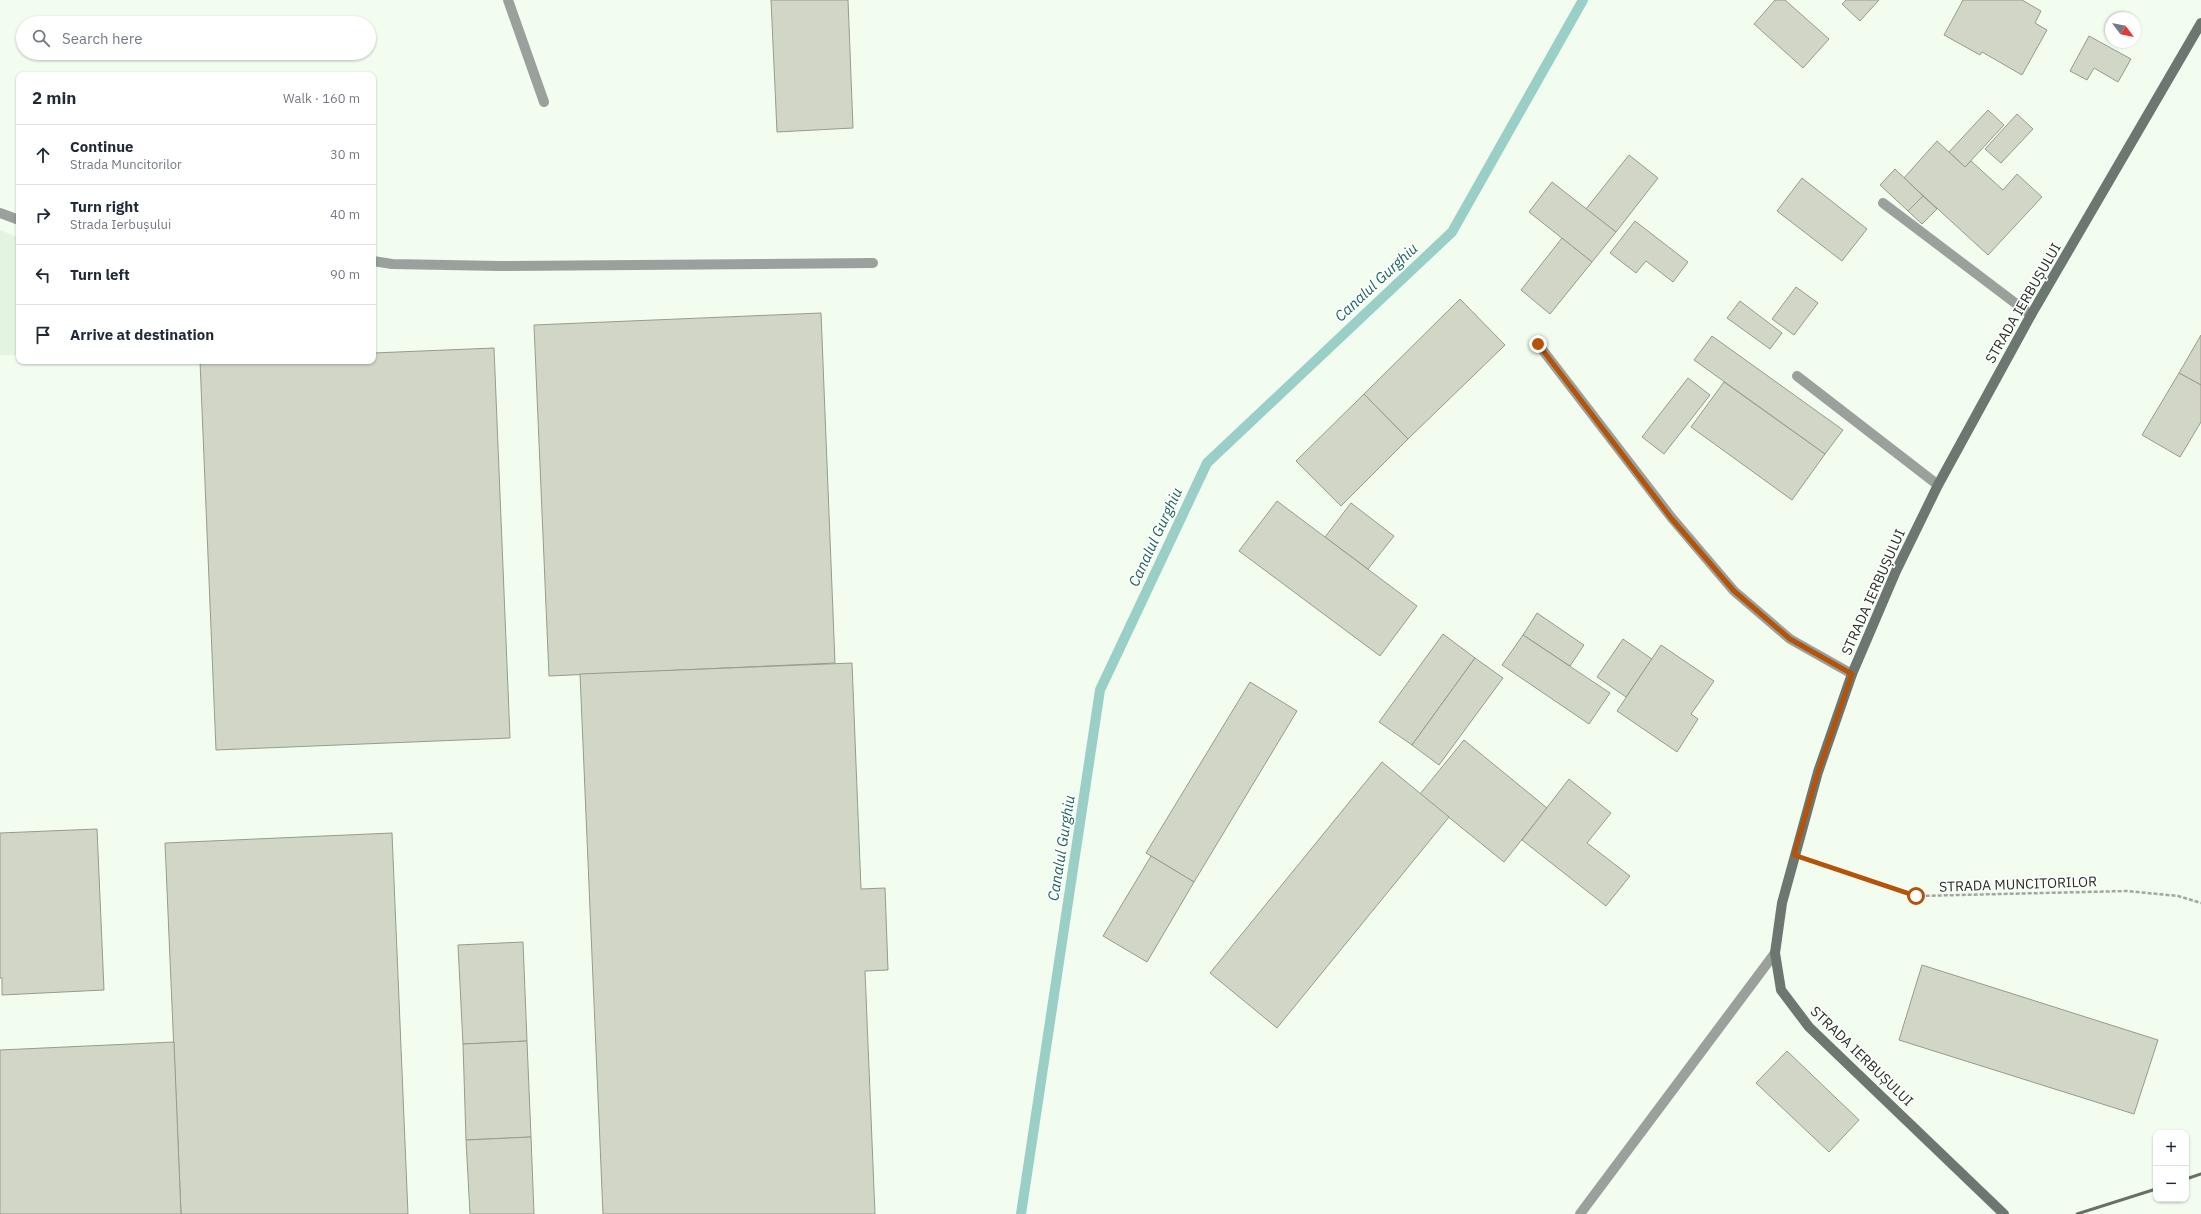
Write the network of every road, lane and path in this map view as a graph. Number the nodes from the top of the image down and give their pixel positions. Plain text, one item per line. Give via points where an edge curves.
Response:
1 (508, 0) edge
2 (2201, 23) edge
3 (544, 102) dead end
4 (1884, 203) dead end
5 (0, 213) edge
6 (16, 219) edge
7 (376, 261) edge
8 (873, 263) dead end
9 (2031, 315) junction
10 (1538, 344) dead end
11 (1797, 376) dead end
12 (1938, 485) junction
13 (1852, 674) junction
14 (1794, 855) junction
15 (2201, 903) edge
16 (1775, 953) junction
17 (1580, 1214) edge
18 (2004, 1214) edge

1 - 3 street
2 - 9 main road, STRADA IERBUȘULUI
4 - 9 street
5 - 6 street
7 - 8 street via 500,266
9 - 12 main road, STRADA IERBUȘULUI
10 - 13 street via 1671,518 1734,591 1790,639
11 - 12 street
12 - 13 main road, STRADA IERBUȘULUI via 1896,571
13 - 14 main road, STRADA IERBUȘULUI via 1818,772
14 - 15 path, STRADA MUNCITORILOR via 1916,896 2127,891 2178,896
14 - 16 main road, STRADA IERBUȘULUI via 1782,903
16 - 17 street
16 - 18 main road, STRADA IERBUȘULUI via 1781,990 1809,1027

